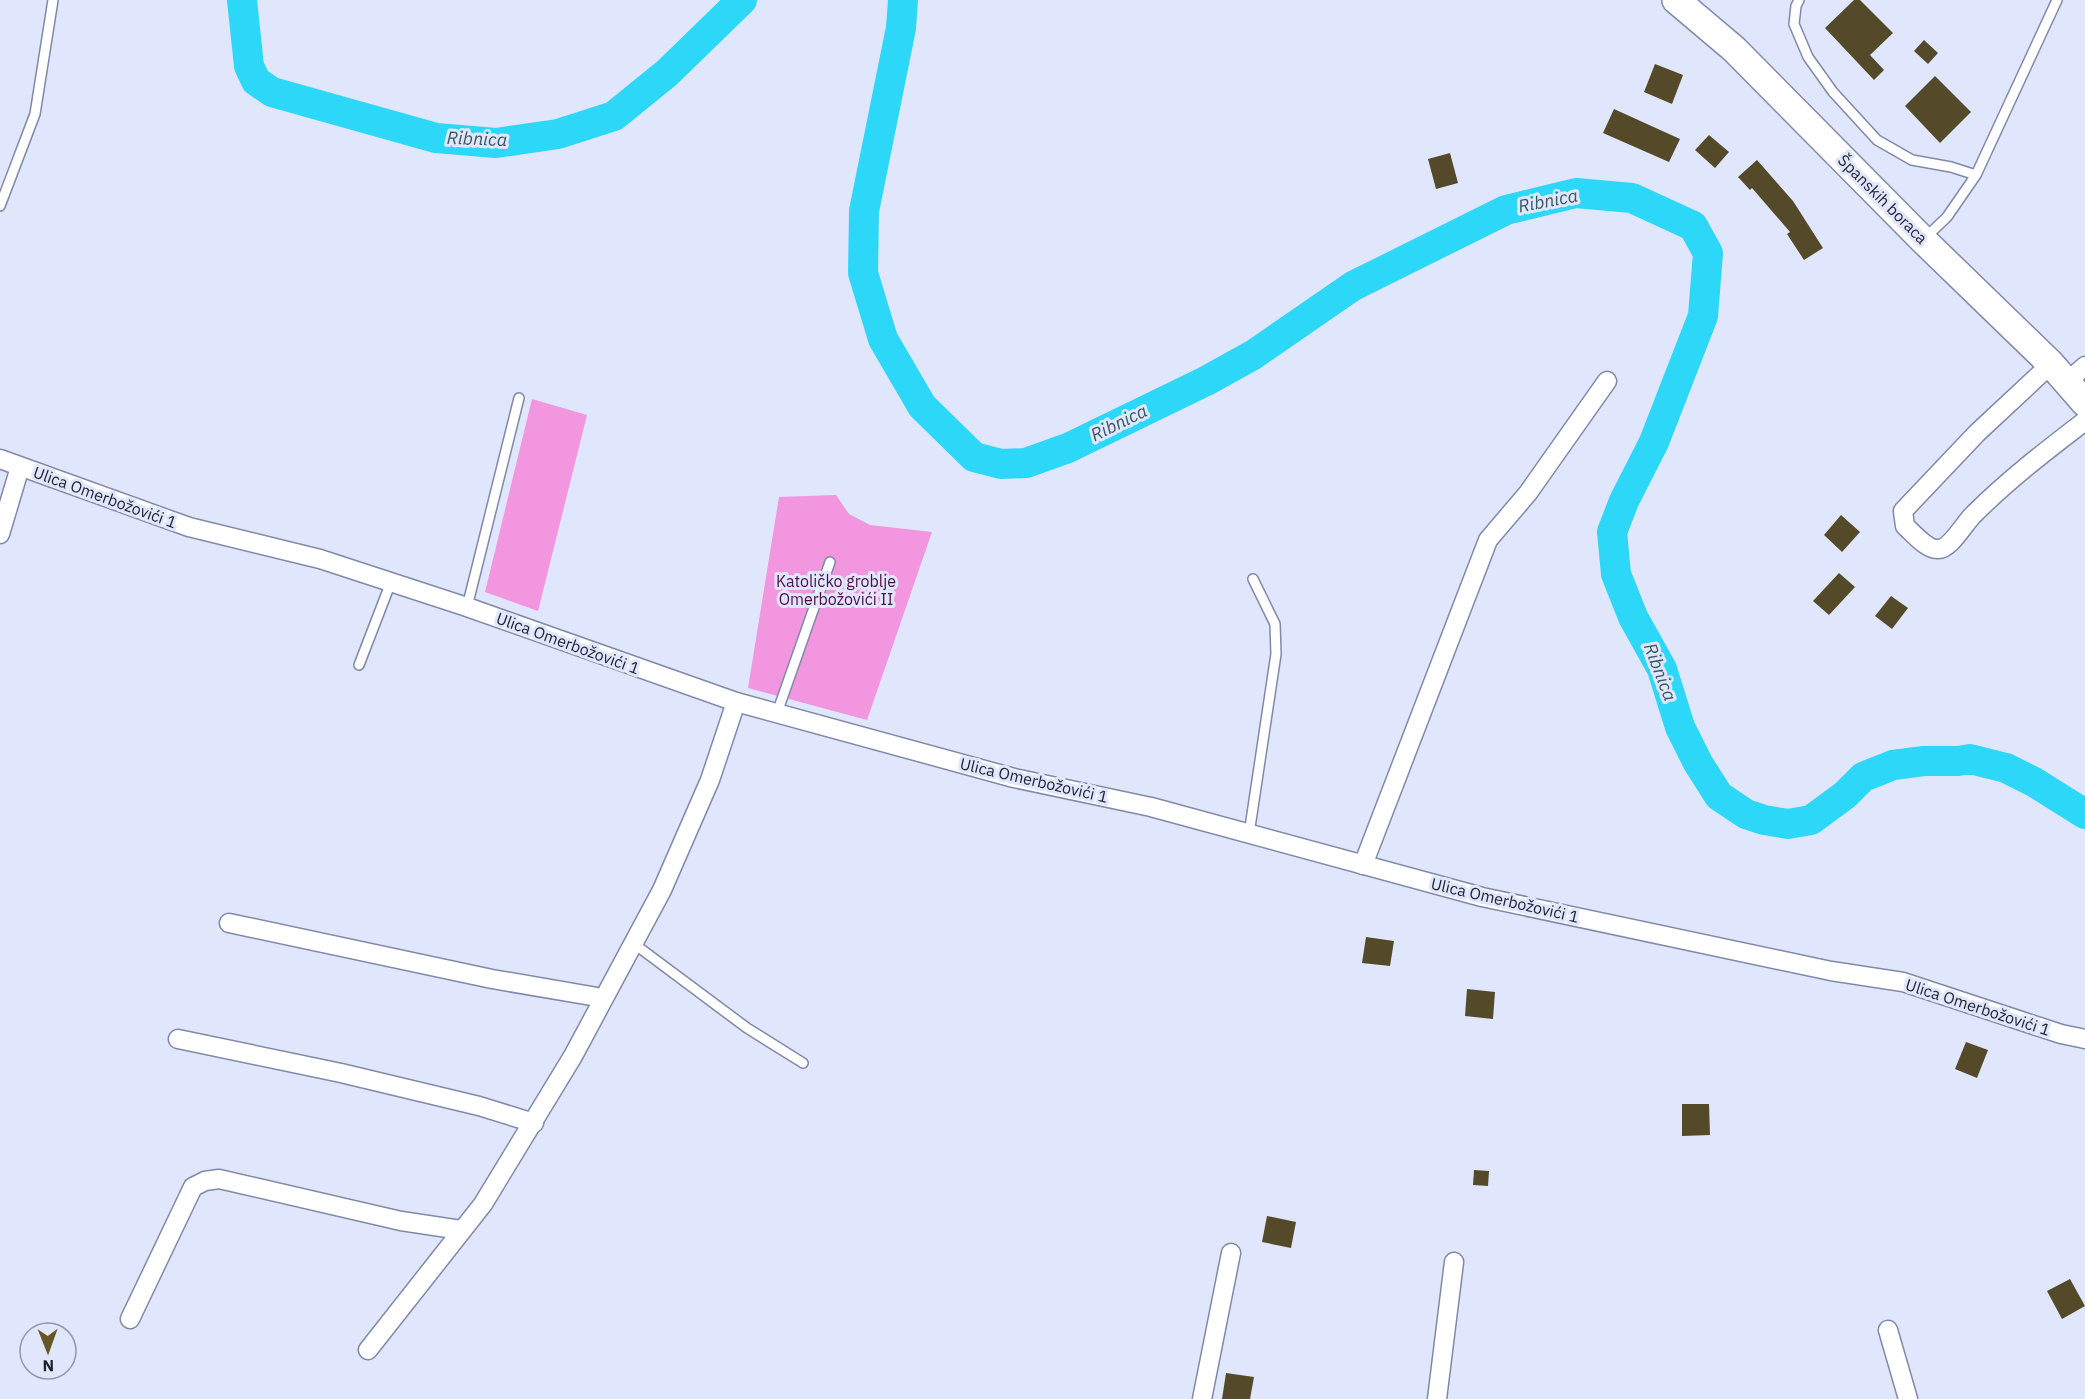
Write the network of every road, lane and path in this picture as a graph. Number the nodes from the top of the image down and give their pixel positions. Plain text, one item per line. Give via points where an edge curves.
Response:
1 (53, 0) edge
2 (1676, 0) edge
3 (1798, 0) edge
4 (2056, 1) edge
5 (1976, 175) junction
6 (0, 206) edge
7 (1923, 240) junction
8 (2067, 371) edge
9 (1607, 381) dead end
10 (519, 398) dead end
11 (2085, 403) edge
12 (2085, 421) edge
13 (0, 459) edge
14 (20, 467) junction
15 (0, 534) edge
16 (830, 562) dead end
17 (1253, 579) dead end
18 (391, 582) junction
19 (467, 607) junction
20 (359, 665) dead end
21 (736, 702) junction
22 (777, 713) junction
23 (1249, 834) junction
24 (1363, 866) junction
25 (229, 923) dead end
26 (633, 943) junction
27 (603, 998) junction
28 (178, 1039) dead end
29 (2085, 1039) edge
30 (803, 1063) dead end
31 (534, 1123) junction
32 (461, 1230) junction
33 (1231, 1253) dead end
34 (1454, 1262) dead end
35 (130, 1319) dead end
36 (1888, 1330) dead end
37 (368, 1350) dead end
38 (1202, 1399) edge
39 (1437, 1399) edge
40 (1908, 1399) edge

1 - 6 lane via 35,114
2 - 7 main road, Španskih boraca via 1734,49
3 - 5 lane via 1794,24 1808,57 1833,92 1877,140 1912,160
4 - 5 lane
5 - 7 lane via 1947,217
7 - 8 main road, Španskih boraca
8 - 11 main road, Španskih boraca
8 - 12 street via 1977,433 1903,511 1905,526 1931,549 1940,550 1972,515
9 - 24 street via 1528,493 1488,540
10 - 19 lane
13 - 14 street, Ulica Omerbožovići 1
14 - 15 street
14 - 18 street, Ulica Omerbožovići 1 via 189,527 320,559
16 - 22 lane
17 - 23 lane via 1275,624 1276,654
18 - 19 street, Ulica Omerbožovići 1
18 - 20 lane
19 - 21 street, Ulica Omerbožovići 1
21 - 22 street, Ulica Omerbožovići 1
21 - 26 street via 710,780 662,890
22 - 23 street, Ulica Omerbožovići 1 via 1014,778 1152,807
23 - 24 street, Ulica Omerbožovići 1
24 - 29 street, Ulica Omerbožovići 1 via 1482,897 1831,971 1903,982
25 - 27 street via 492,979
26 - 27 street
26 - 30 lane via 747,1028
27 - 31 street
28 - 31 street via 341,1073
31 - 32 street via 483,1204
32 - 35 street via 401,1221 219,1179 205,1181 193,1187
32 - 37 street
33 - 38 street
34 - 39 street
36 - 40 street

